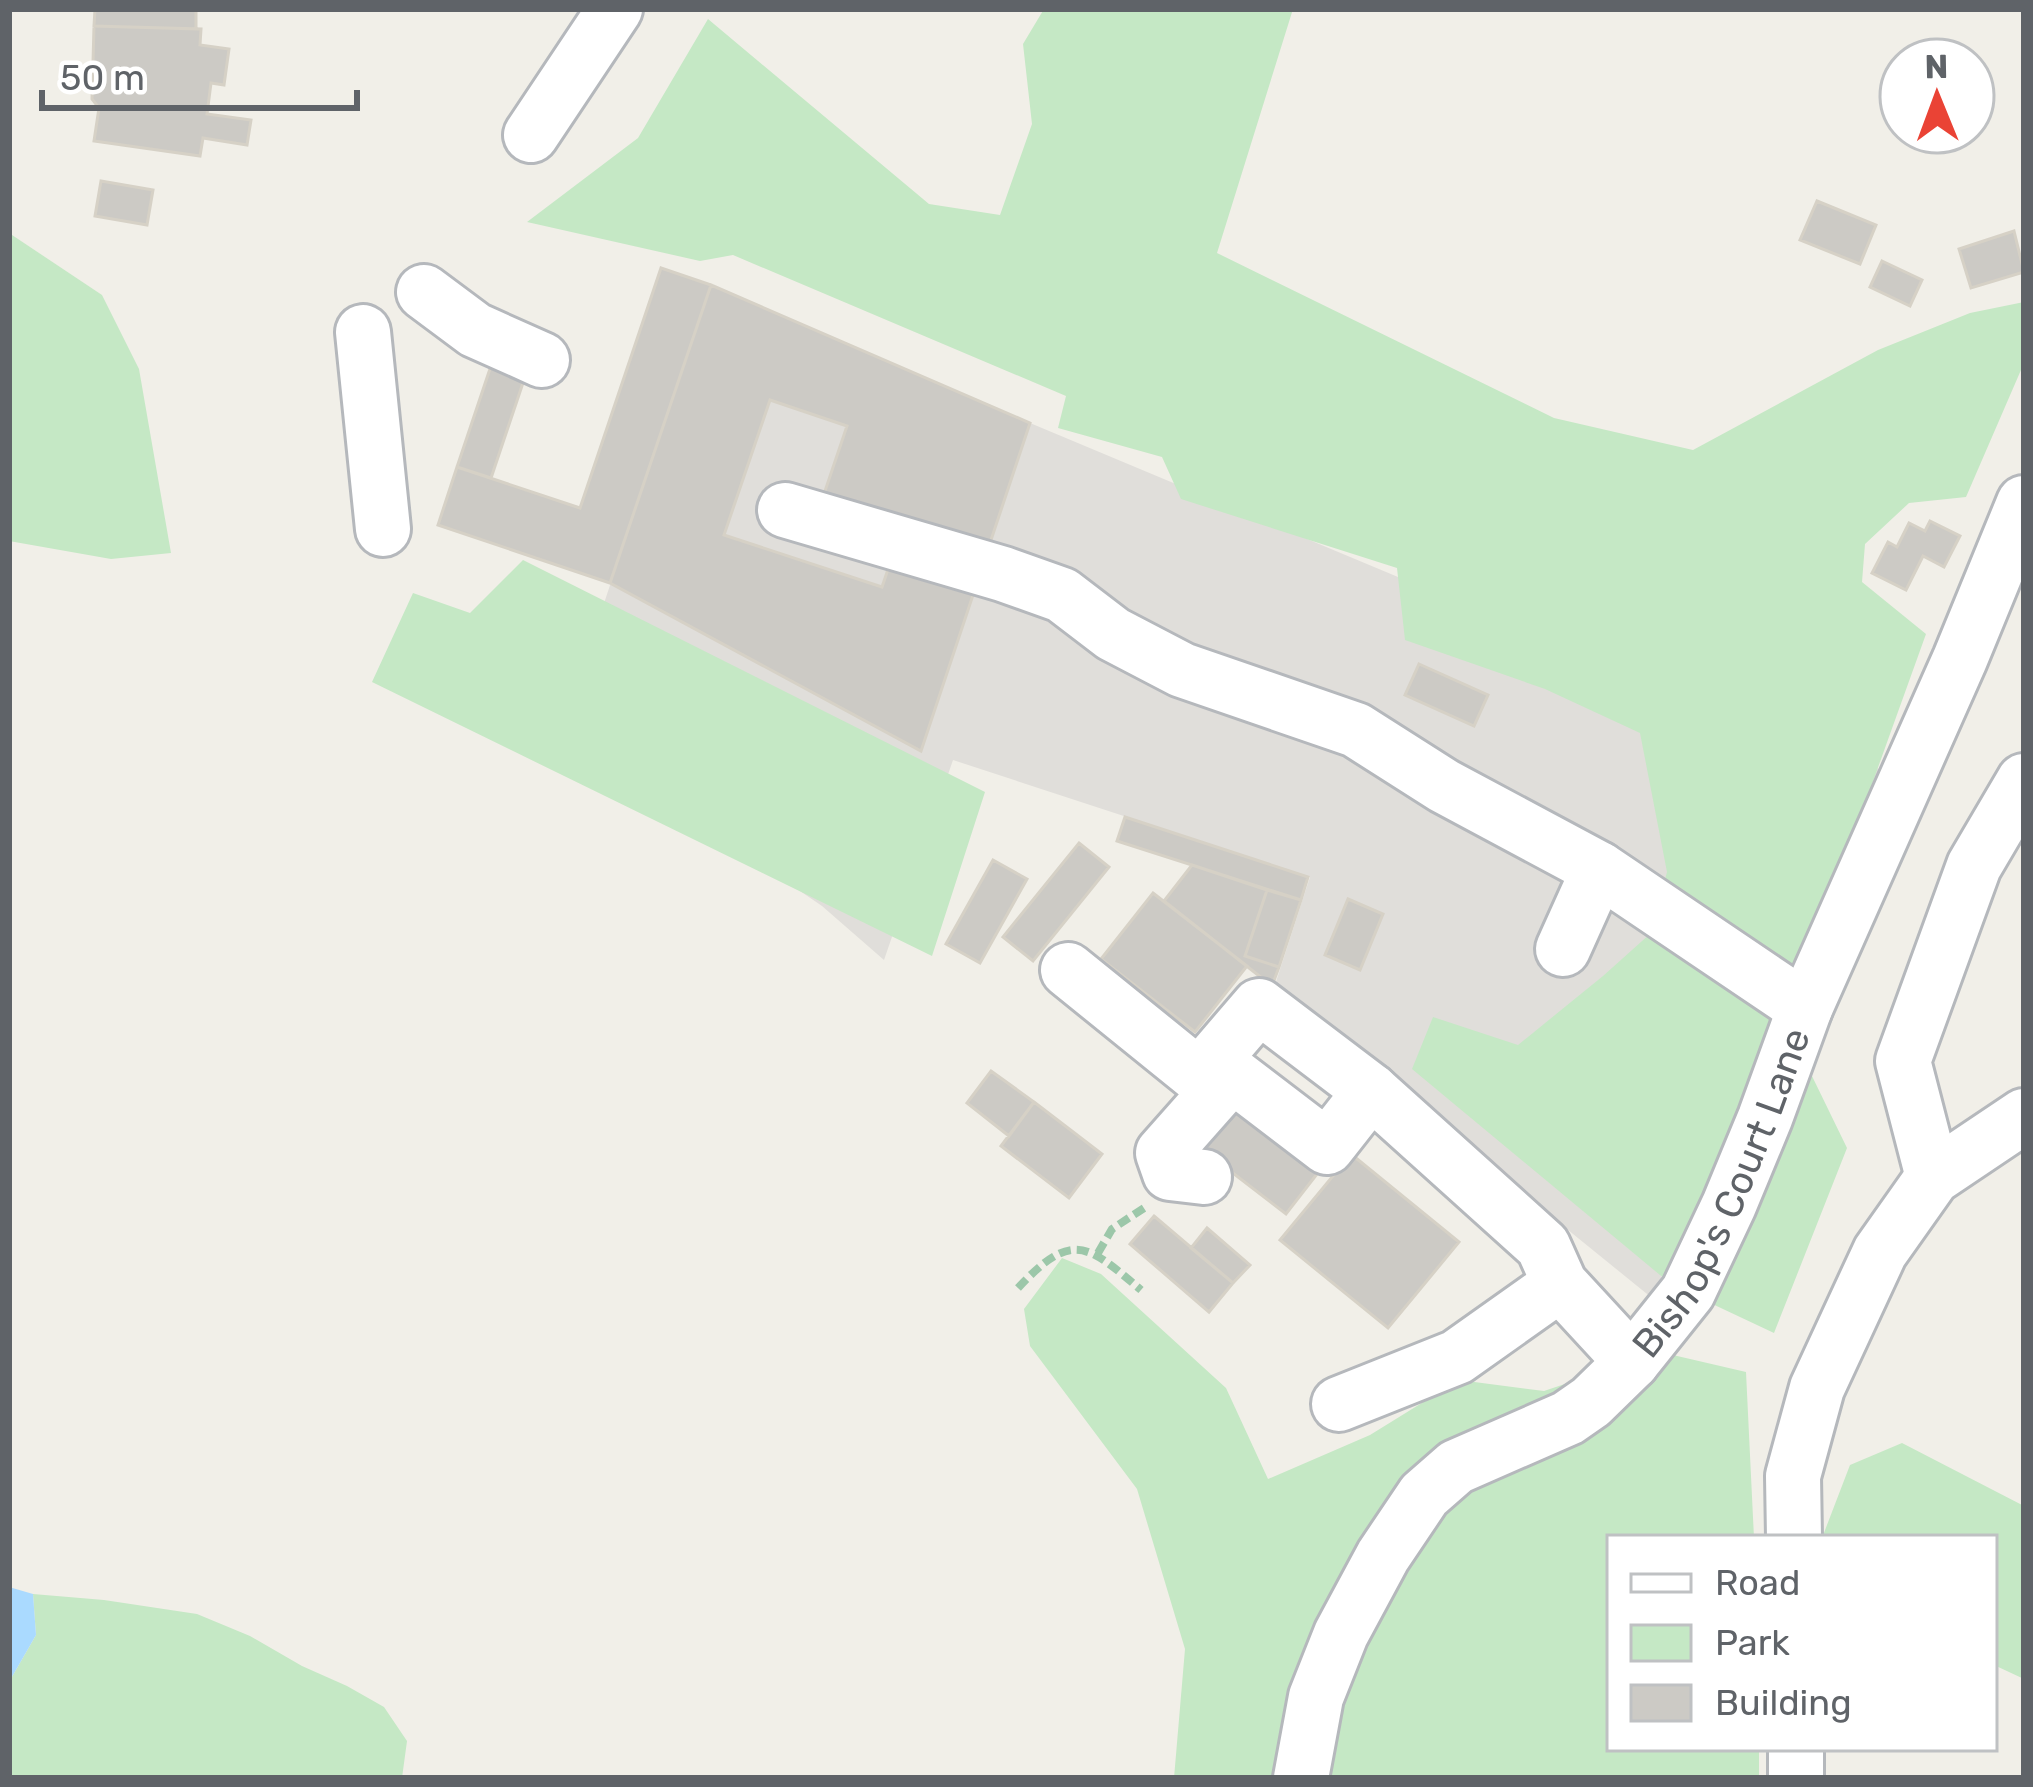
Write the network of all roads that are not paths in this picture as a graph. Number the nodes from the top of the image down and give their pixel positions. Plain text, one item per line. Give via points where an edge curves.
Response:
1 (615, 9) edge
2 (531, 135) dead end
3 (424, 292) dead end
4 (363, 332) dead end
5 (542, 360) dead end
6 (2024, 503) edge
7 (785, 510) dead end
8 (383, 529) dead end
9 (2024, 781) edge
10 (1599, 868) junction
11 (1563, 949) dead end
12 (1068, 970) dead end
13 (1805, 1008) junction
14 (1222, 1067) junction
15 (1371, 1091) junction
16 (2024, 1116) edge
17 (1187, 1175) road end
18 (1933, 1177) junction
19 (1560, 1284) junction
20 (1632, 1362) junction
21 (1339, 1404) dead end
22 (1794, 1535) edge
23 (1301, 1778) edge

1 - 2 street
3 - 5 street via 475,330
4 - 8 street
6 - 13 street, Bishop's Court Lane
7 - 10 street via 1061,595 1182,670 1357,730
9 - 18 street via 1974,866 1903,1061
10 - 11 street
10 - 13 street
12 - 14 street via 1199,1076
13 - 20 street, Bishop's Court Lane via 1688,1292
14 - 15 street via 1327,1147
14 - 15 street via 1259,1006
14 - 17 street via 1162,1153
15 - 19 street via 1543,1246
16 - 18 street
18 - 22 street via 1880,1252 1817,1388 1793,1476
19 - 20 street
19 - 21 street via 1457,1357
20 - 23 street, Bishop's Court Lane via 1568,1418 1456,1467 1424,1495 1341,1634 1316,1697

